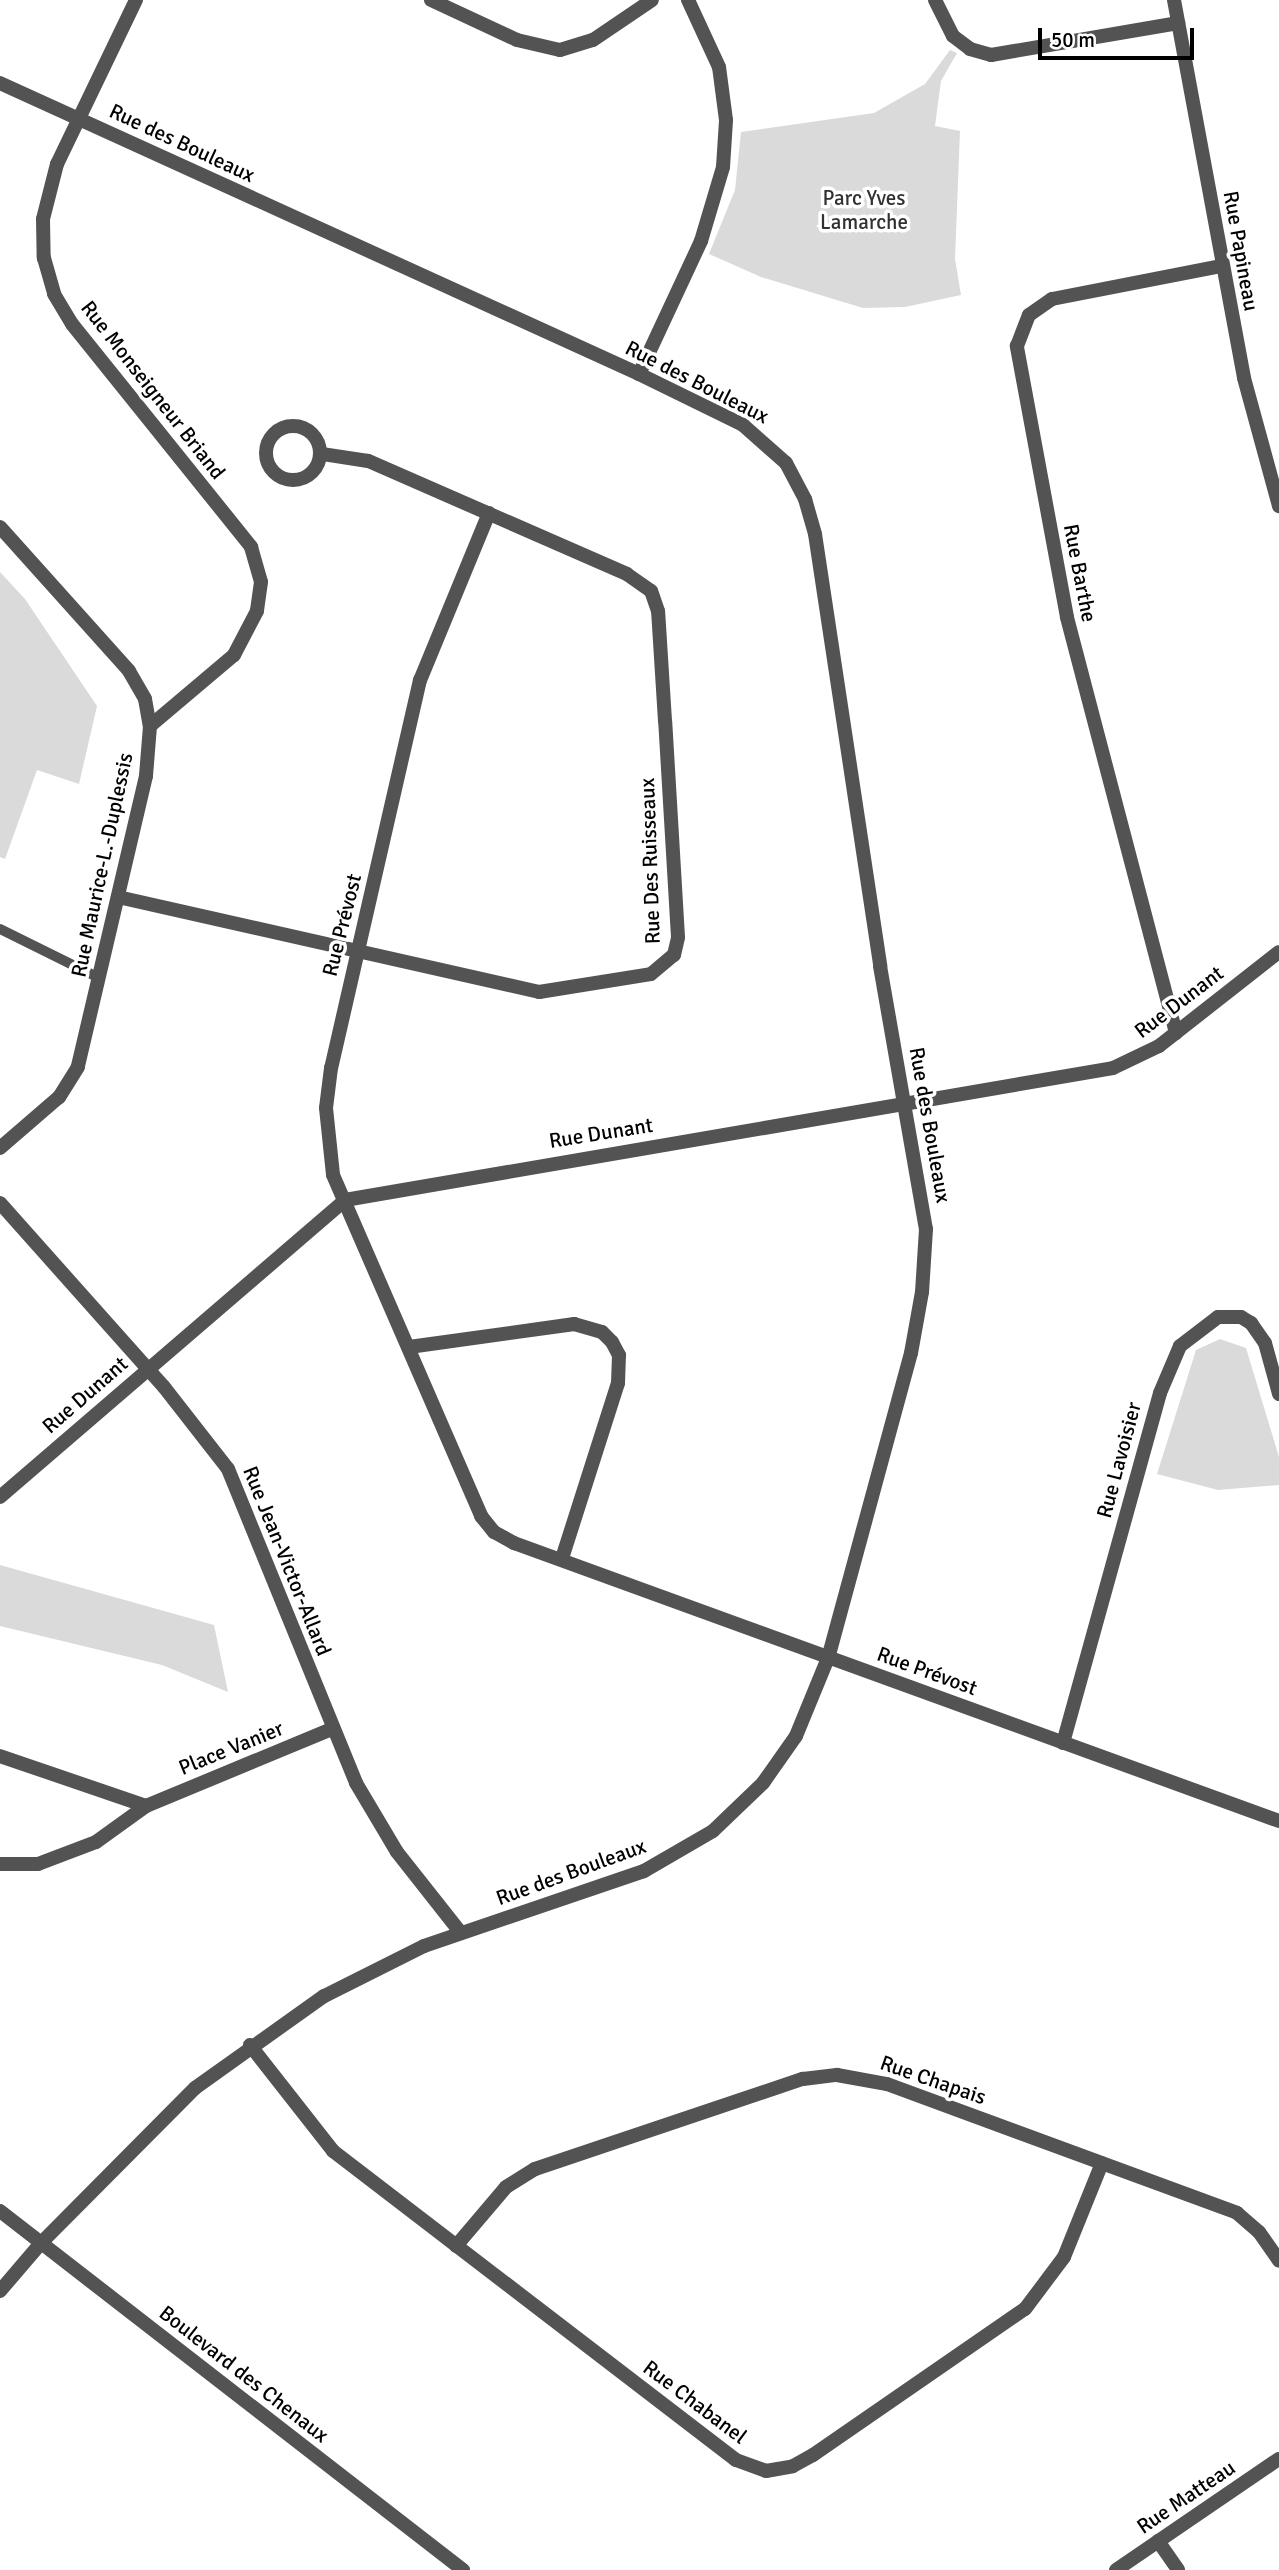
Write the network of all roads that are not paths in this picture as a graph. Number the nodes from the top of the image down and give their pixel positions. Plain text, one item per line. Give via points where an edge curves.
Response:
1 (136, 0) edge
2 (431, 0) edge
3 (652, 0) edge
4 (688, 0) edge
5 (935, 0) edge
6 (1174, 0) edge
7 (1178, 23) junction
8 (0, 83) edge
9 (79, 119) junction
10 (1222, 266) junction
11 (639, 374) junction
12 (322, 454) dead end
13 (1279, 506) edge
14 (489, 513) junction
15 (0, 527) edge
16 (150, 726) junction
17 (118, 897) junction
18 (0, 929) edge
19 (357, 951) junction
20 (1279, 953) edge
21 (99, 978) junction
22 (1176, 1033) junction
23 (906, 1103) junction
24 (0, 1148) edge
25 (345, 1200) junction
26 (0, 1203) edge
27 (409, 1347) junction
28 (147, 1369) junction
29 (1279, 1394) edge
30 (0, 1497) edge
31 (562, 1559) junction
32 (828, 1658) junction
33 (332, 1729) junction
34 (1063, 1742) junction
35 (0, 1756) edge
36 (146, 1806) junction
37 (1279, 1821) edge
38 (0, 1864) edge
39 (461, 1933) junction
40 (250, 2045) junction
41 (1102, 2163) junction
42 (0, 2211) edge
43 (41, 2243) junction
44 (456, 2246) junction
45 (1279, 2261) edge
46 (0, 2291) edge
47 (1279, 2459) edge
48 (1158, 2541) junction
49 (463, 2570) edge
50 (1116, 2570) edge
51 (1178, 2570) edge

1 - 9 street, Rue Monseigneur Briand
2 - 3 street via 517,40 560,50 593,40
4 - 11 street via 714,52 723,86 723,167 701,241
5 - 7 street via 953,36 970,49 991,55
6 - 7 street, Rue Papineau
7 - 10 street, Rue Papineau
8 - 9 street, Rue des Bouleaux
9 - 11 street, Rue des Bouleaux
9 - 16 street, Rue Monseigneur Briand via 57,164 43,219 44,258 54,294 72,324 251,547 259,568 257,611 234,655
10 - 13 street, Rue Papineau via 1244,378
10 - 22 street, Rue Barthe via 1052,299 1029,315 1017,346 1070,630
11 - 23 street, Rue des Bouleaux via 757,435 786,463 805,499 815,534
12 - 14 street, Rue Des Ruisseaux via 363,459
14 - 19 street, Rue Prévost via 425,662
14 - 19 street, Rue Des Ruisseaux via 627,575 654,597 677,947 665,967 651,974 547,992
15 - 16 street, Rue Maurice-L.-Duplessis via 129,671 145,699
16 - 17 street, Rue Maurice-L.-Duplessis via 146,776
17 - 19 street, Rue Des Ruisseaux
17 - 21 street, Rue Maurice-L.-Duplessis
18 - 21 lane
19 - 25 street, Rue Prévost via 326,1108 330,1162
20 - 22 street, Rue Dunant
21 - 24 street, Rue Maurice-L.-Duplessis via 73,1079
22 - 23 street, Rue Dunant via 1144,1055 1113,1068
23 - 25 street, Rue Dunant
23 - 32 street, Rue des Bouleaux via 925,1209 922,1292 911,1353
25 - 27 street, Rue Prévost
25 - 28 street, Rue Dunant
26 - 28 street, Rue Jean-Victor-Allard
27 - 31 street, Rue Prévost via 487,1524 504,1539
27 - 31 street via 574,1324 602,1332 612,1342 620,1368 618,1382
28 - 30 street, Rue Dunant
28 - 33 street, Rue Jean-Victor-Allard via 228,1469
29 - 34 street, Rue Lavoisier via 1265,1343 1241,1317 1218,1317 1180,1346 1160,1392
31 - 32 street, Rue Prévost
32 - 34 street, Rue Prévost
32 - 39 street, Rue des Bouleaux via 813,1702 784,1754 763,1783 713,1831 634,1875
33 - 36 street, Place Vanier
33 - 39 street, Rue Jean-Victor-Allard via 383,1831
34 - 37 street, Rue Prévost
35 - 36 street
36 - 38 street, Place Vanier via 96,1842 38,1864
39 - 40 street, Rue des Bouleaux via 353,1979
40 - 43 street, Rue des Bouleaux via 145,2135
40 - 44 street, Rue Chabanel via 334,2151
41 - 44 street, Rue Chapais via 887,2084 853,2076 818,2077 535,2169 506,2187
41 - 44 street, Rue Chabanel via 1064,2257 1025,2309 813,2455 776,2471 736,2460
41 - 45 street, Rue Chapais via 1237,2213 1259,2232
42 - 43 street, Boulevard des Chenaux
43 - 46 street, Rue des Bouleaux
43 - 49 street, Boulevard des Chenaux
47 - 48 street, Rue Matteau
48 - 50 street, Rue Matteau
48 - 51 street

